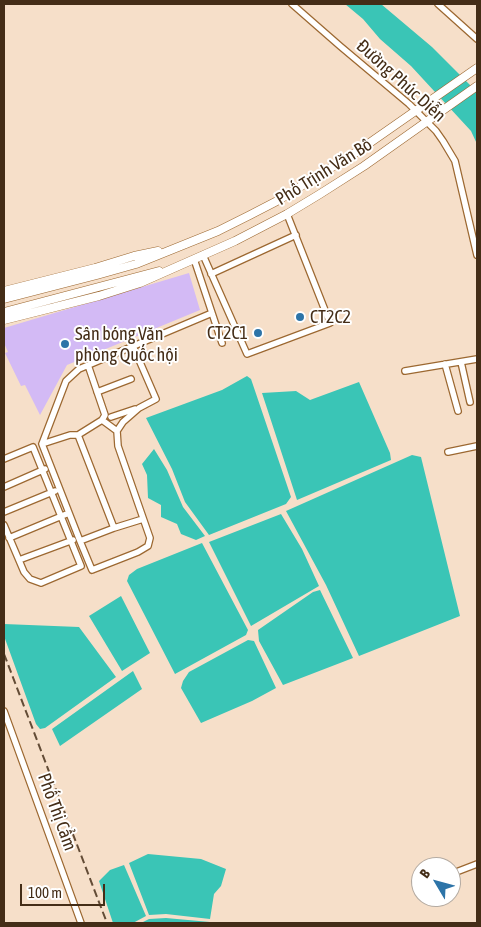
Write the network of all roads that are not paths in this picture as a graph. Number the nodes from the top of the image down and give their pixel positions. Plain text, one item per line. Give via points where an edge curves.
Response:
1 (292, 4) edge
2 (438, 4) edge
3 (477, 39) edge
4 (477, 68) edge
5 (477, 86) edge
6 (416, 110) junction
7 (426, 121) junction
8 (287, 214) junction
9 (296, 235) junction
10 (182, 246) junction
11 (203, 255) junction
12 (477, 255) edge
13 (194, 259) junction
14 (176, 266) junction
15 (211, 274) junction
16 (4, 291) edge
17 (4, 300) edge
18 (4, 312) edge
19 (212, 313) junction
20 (4, 320) edge
21 (222, 343) dead end
22 (134, 346) junction
23 (477, 359) edge
24 (461, 362) junction
25 (445, 364) junction
26 (88, 365) junction
27 (404, 371) dead end
28 (131, 379) dead end
29 (98, 392) junction
30 (470, 402) dead end
31 (139, 408) junction
32 (458, 411) dead end
33 (106, 417) junction
34 (123, 422) junction
35 (117, 431) junction
36 (78, 435) junction
37 (42, 444) junction
38 (477, 446) edge
39 (448, 452) dead end
40 (4, 459) edge
41 (51, 467) junction
42 (43, 470) junction
43 (4, 487) edge
44 (60, 489) junction
45 (52, 492) junction
46 (4, 512) edge
47 (69, 513) junction
48 (61, 516) junction
49 (143, 519) junction
50 (4, 525) edge
51 (114, 528) junction
52 (9, 538) junction
53 (79, 540) junction
54 (71, 541) junction
55 (19, 560) junction
56 (4, 711) edge
57 (477, 864) edge
58 (461, 870) edge
59 (82, 923) edge

1 - 6 street, Đường Phúc Diễn
2 - 3 street
4 - 6 main road, Phố Trịnh Văn Bô
5 - 7 main road, Phố Trịnh Văn Bô
6 - 7 street, Đường Phúc Diễn
6 - 10 main road, Phố Trịnh Văn Bô via 358,151 277,201
7 - 8 main road, Phố Trịnh Văn Bô via 364,166
7 - 12 street, Đường Phúc Diễn via 455,161
8 - 9 street
8 - 11 main road, Phố Trịnh Văn Bô
9 - 15 street
9 - 15 street via 330,323 247,354
10 - 16 main road, Phố Trịnh Văn Bô
10 - 17 main road, Phố Trịnh Văn Bô via 136,264
11 - 13 main road, Phố Trịnh Văn Bô
11 - 15 street
13 - 14 main road, Phố Trịnh Văn Bô
13 - 19 street
14 - 18 main road, Phố Trịnh Văn Bô
14 - 20 main road, Phố Trịnh Văn Bô via 115,291
19 - 21 street
19 - 22 street
22 - 26 street
22 - 31 street via 156,399
23 - 24 street
24 - 25 street
24 - 30 street
25 - 27 street
25 - 32 street
26 - 29 street
26 - 37 street via 66,381
28 - 29 street
29 - 33 street
31 - 33 street
31 - 34 street
33 - 34 street
33 - 35 street
33 - 36 street
34 - 35 street
35 - 49 street via 118,446
36 - 37 street
36 - 51 street
37 - 41 street
38 - 39 street
40 - 42 street via 33,447
41 - 42 street
41 - 44 street
42 - 43 street
42 - 45 street
44 - 45 street
44 - 47 street
45 - 46 street
45 - 48 street
47 - 48 street
47 - 53 street
48 - 52 street
48 - 54 street
49 - 51 street
49 - 53 street via 150,538 148,546 92,570
50 - 52 street
51 - 53 street
52 - 55 street
53 - 54 street
54 - 55 street
54 - 55 street via 81,566 41,583 30,579
56 - 59 street, Phố Thị Cẩm
57 - 58 street

